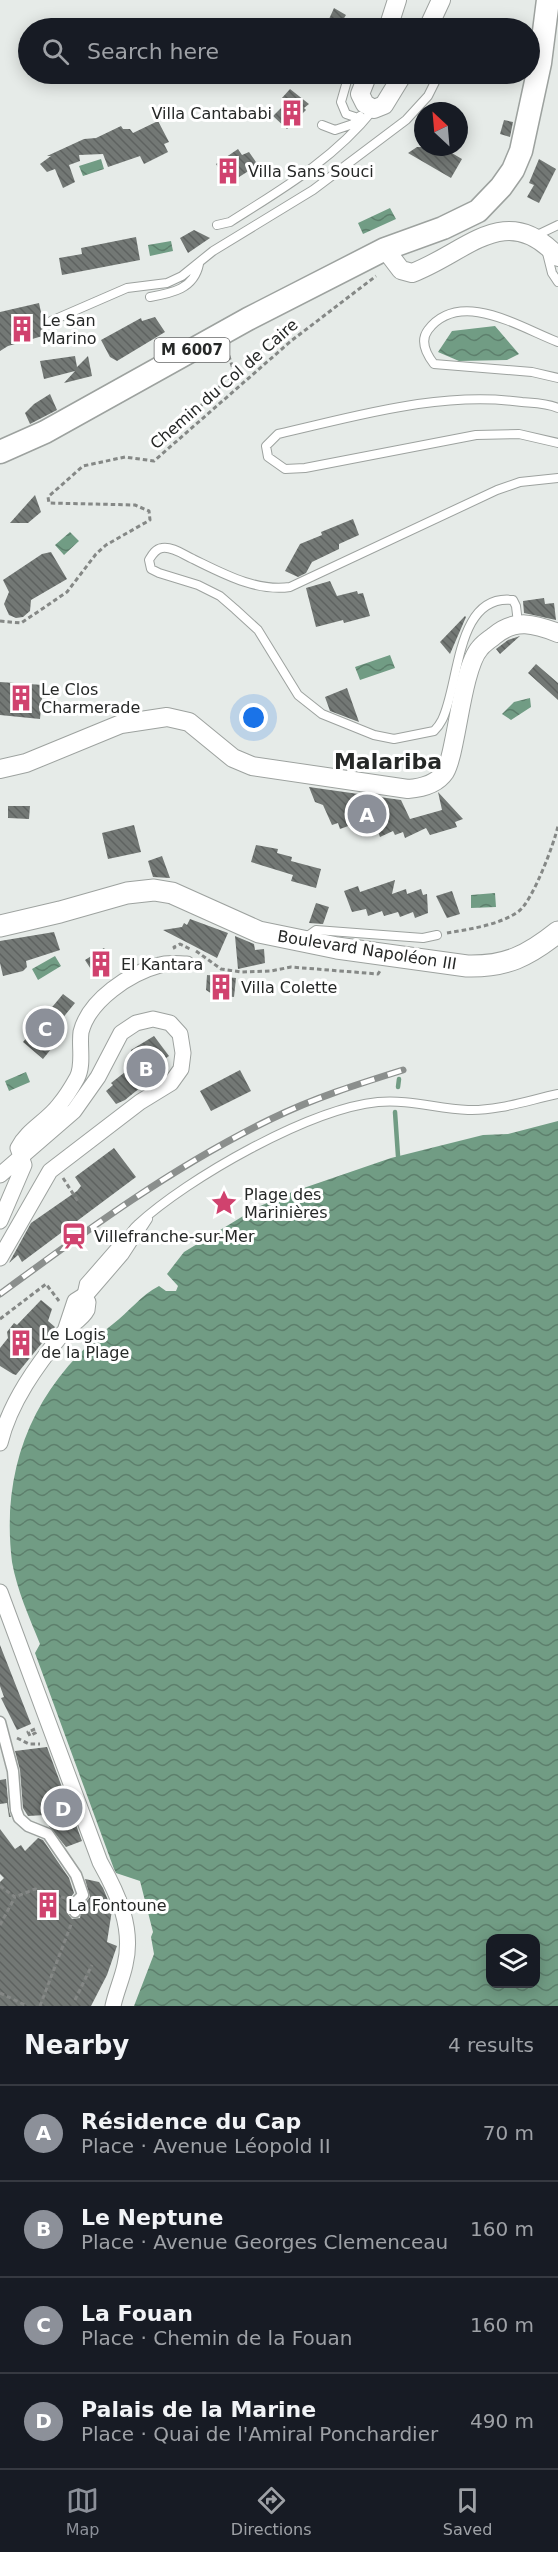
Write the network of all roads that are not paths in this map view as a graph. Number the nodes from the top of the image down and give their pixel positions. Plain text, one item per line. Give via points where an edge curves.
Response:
1 (397, 0) edge
2 (441, 0) edge
3 (548, 0) edge
4 (391, 18) edge
5 (433, 18) edge
6 (540, 50) edge
7 (346, 84) edge
8 (364, 84) edge
9 (397, 84) edge
10 (434, 84) edge
11 (535, 84) edge
12 (367, 111) junction
13 (322, 125) dead end
14 (217, 225) dead end
15 (558, 225) edge
16 (546, 246) edge
17 (385, 249) junction
18 (199, 264) junction
19 (558, 282) edge
20 (150, 297) dead end
21 (51, 321) dead end
22 (558, 342) edge
23 (558, 378) edge
24 (558, 408) edge
25 (558, 443) edge
26 (0, 452) edge
27 (558, 478) edge
28 (518, 623) junction
29 (558, 633) edge
30 (0, 769) edge
31 (0, 926) edge
32 (558, 932) edge
33 (437, 935) road end
34 (303, 941) junction
35 (187, 964) road end
36 (558, 1094) edge
37 (21, 1157) junction
38 (0, 1175) edge
39 (150, 1215) junction
40 (0, 1221) edge
41 (0, 1257) edge
42 (84, 1298) junction
43 (0, 1443) edge
44 (0, 1592) edge
45 (0, 1722) edge
46 (75, 1912) road end
47 (113, 2006) edge

1 - 4 street
2 - 5 street
3 - 6 main road, M 6007
7 - 12 lane via 340,102 346,114
8 - 12 street via 360,94
9 - 12 street via 384,105
10 - 18 lane via 406,120 313,190 213,251
11 - 17 main road, M 6007 via 527,132 513,170 492,199 478,211 443,228
12 - 13 lane via 353,124 335,130
12 - 14 lane via 334,153 230,222
15 - 16 lane
16 - 17 street via 519,231 492,232 412,273 400,270
16 - 19 lane
17 - 26 main road, M 6007 via 248,319 45,432
18 - 20 lane via 189,284
18 - 21 lane via 167,283 127,288
22 - 23 lane via 481,313 464,312 440,319 426,332 424,342 427,355 435,364 532,372
24 - 25 lane via 506,399 412,404 278,434 266,446 268,457 285,469 476,435 519,434
27 - 28 lane via 520,482 497,490 290,587 278,589 229,576 173,549 154,552 149,560 151,568 159,573 220,596 258,630 298,695 322,714 394,739 434,731 442,720 460,652 477,613 490,603 513,600
28 - 29 street
28 - 30 street via 501,629 478,649 444,773 422,788 252,766 232,758 189,722 167,717 121,724 26,763
31 - 34 main road, Boulevard Napoléon III via 126,893 154,890 259,932
32 - 34 main road, Boulevard Napoléon III via 525,956 487,967
33 - 34 lane via 423,938 316,930
35 - 37 street via 161,964 136,975 98,1004 81,1034 79,1076 59,1106 22,1140 18,1148
36 - 39 lane via 470,1110 397,1101 354,1107 250,1150 190,1184
37 - 38 street
37 - 40 street via 24,1165
37 - 41 street via 74,1111 122,1033 153,1018 170,1023 180,1034 181,1069 171,1083 55,1166
39 - 42 lane via 124,1256
39 - 42 lane via 135,1226
42 - 43 street via 75,1301 65,1331 15,1403
44 - 47 street via 100,1862 117,1892 129,1943
45 - 46 street via 13,1771 19,1818 48,1834 76,1875 83,1895 74,1904

